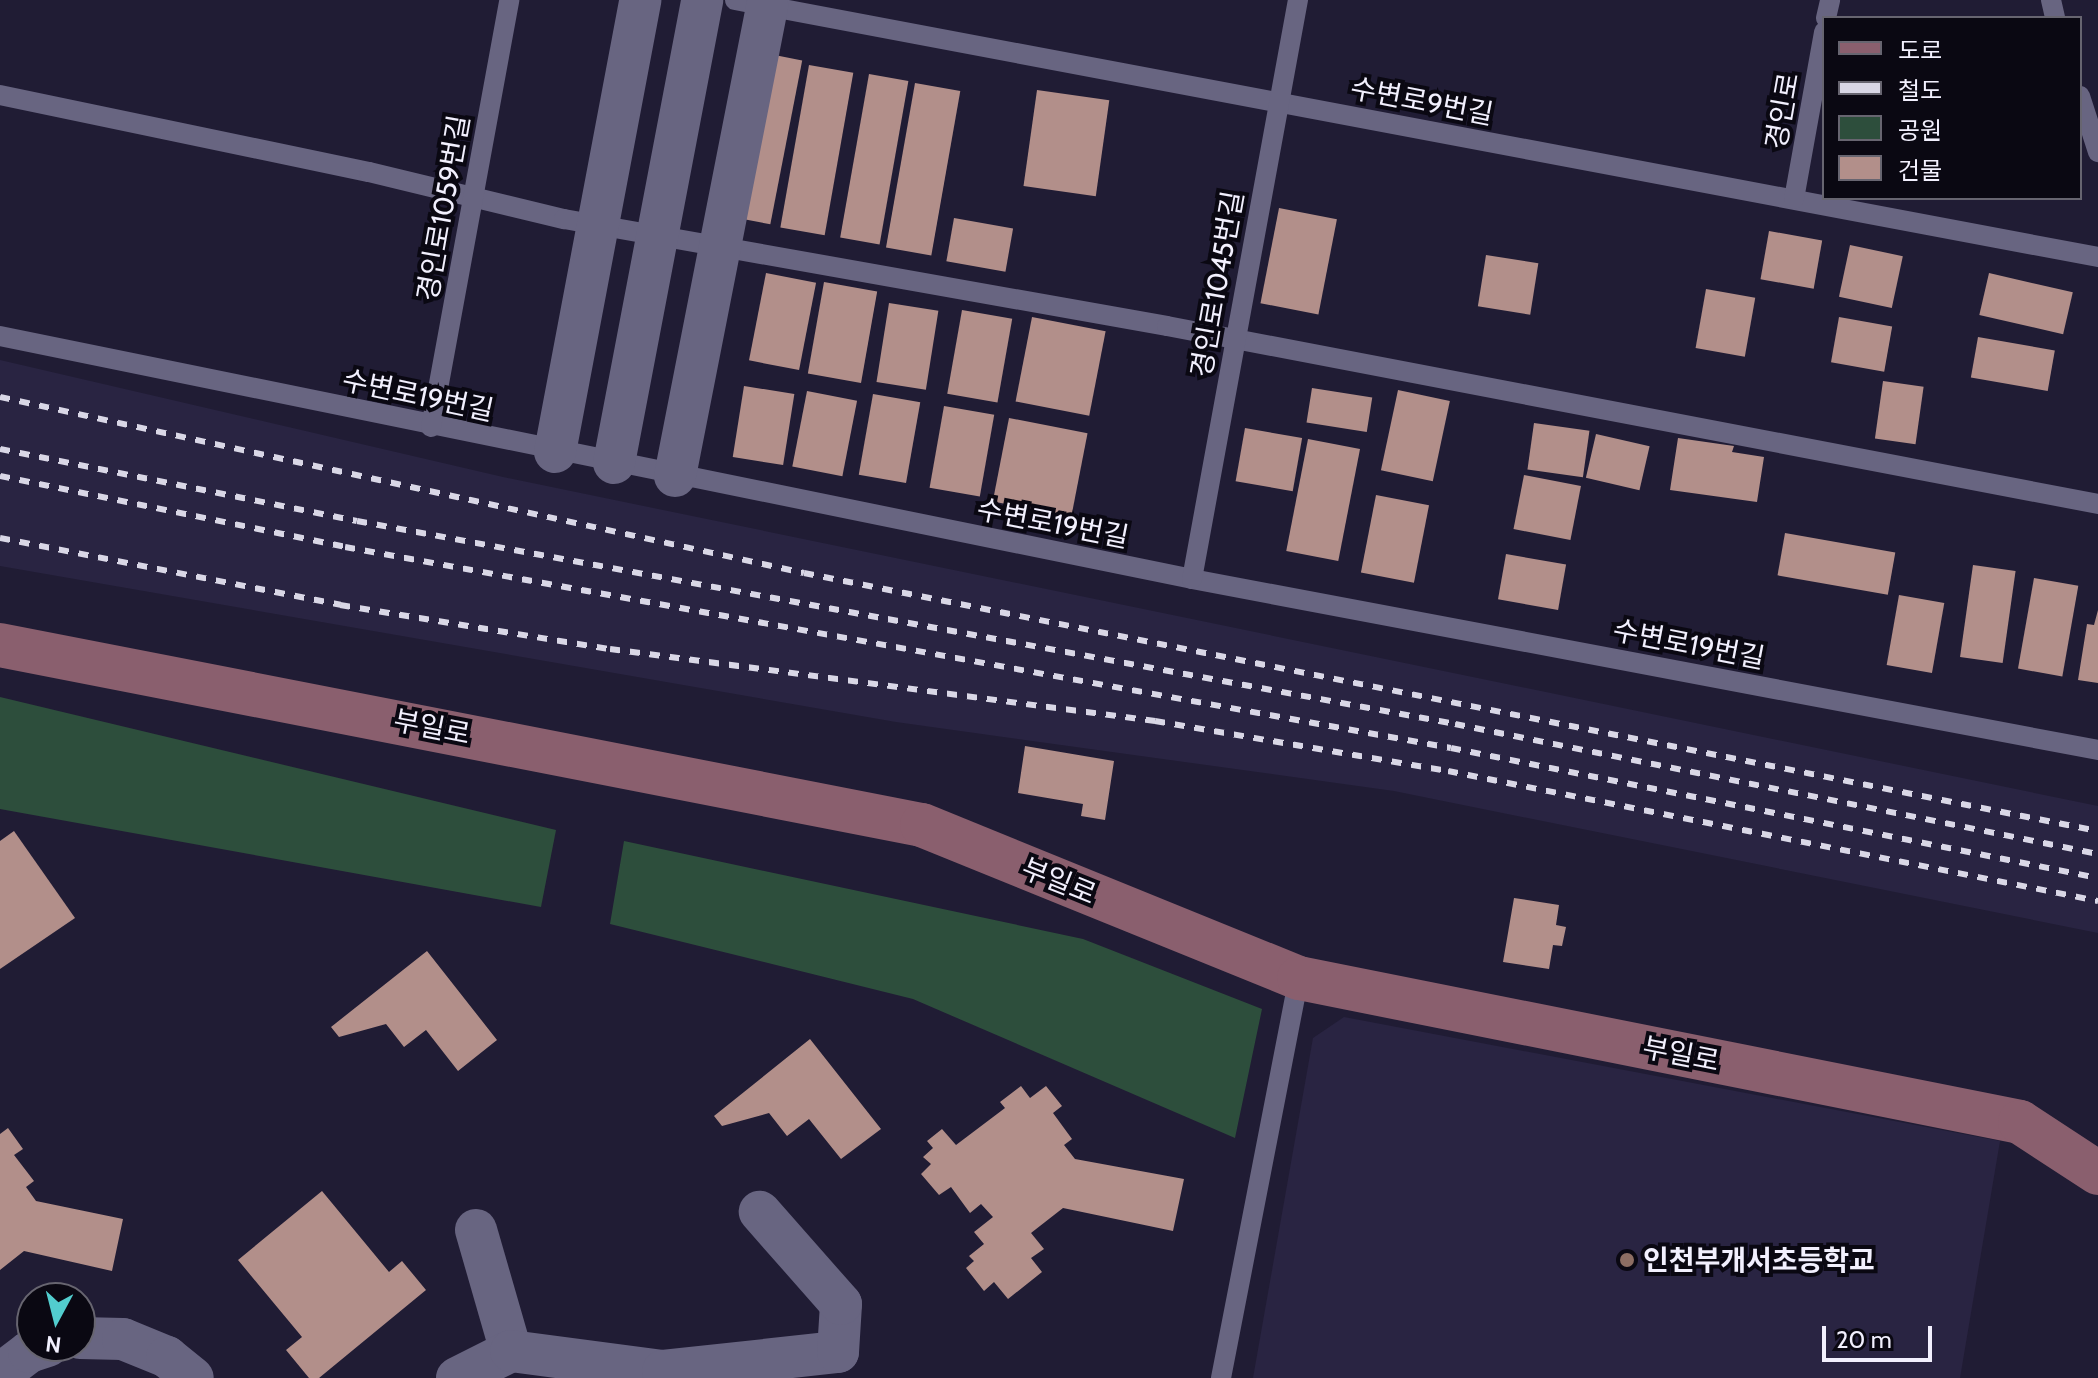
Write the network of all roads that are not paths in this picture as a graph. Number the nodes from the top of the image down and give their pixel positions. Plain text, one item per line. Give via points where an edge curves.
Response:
1 (509, 0) edge
2 (640, 0) edge
3 (702, 0) edge
4 (1298, 0) edge
5 (751, 3) edge
6 (1822, 43) edge
7 (0, 95) edge
8 (1279, 102) junction
9 (2082, 102) edge
10 (2098, 152) edge
11 (474, 197) junction
12 (1794, 199) junction
13 (596, 225) junction
14 (654, 236) junction
15 (719, 247) junction
16 (2098, 257) edge
17 (0, 336) edge
18 (1236, 340) junction
19 (431, 427) junction
20 (555, 452) junction
21 (614, 463) junction
22 (675, 476) junction
23 (2098, 504) edge
24 (1192, 579) junction
25 (0, 645) edge
26 (2098, 750) edge
27 (1299, 978) junction
28 (2098, 1173) edge
29 (760, 1212) dead end
30 (476, 1230) dead end
31 (96, 1338) edge
32 (511, 1351) junction
33 (16, 1362) edge
34 (0, 1374) edge
35 (193, 1378) edge
36 (457, 1378) edge
37 (1221, 1378) edge

1 - 11 lane, 경인로1059번길
2 - 13 street
3 - 14 street
4 - 8 lane, 경인로1045번길
5 - 8 lane, 수변로9번길
5 - 15 street
6 - 12 lane, 경인로
7 - 11 lane
8 - 12 lane, 수변로9번길
8 - 18 lane, 경인로1045번길
9 - 10 lane
11 - 13 lane
11 - 19 lane, 경인로1059번길
12 - 16 lane, 수변로9번길
13 - 14 lane
13 - 20 street
14 - 15 lane
14 - 21 street
15 - 18 lane
15 - 22 street
17 - 19 lane, 수변로19번길
18 - 23 lane
18 - 24 lane, 경인로1045번길
19 - 20 lane, 수변로19번길
20 - 21 lane, 수변로19번길
21 - 22 lane, 수변로19번길
22 - 24 lane, 수변로19번길
24 - 26 lane, 수변로19번길
25 - 27 street, 부일로 via 922,825
27 - 28 street, 부일로 via 2020,1122
27 - 37 lane
29 - 32 street via 841,1304 838,1352 663,1371
30 - 32 street
31 - 35 street via 123,1339 167,1357
32 - 36 street
33 - 34 street

